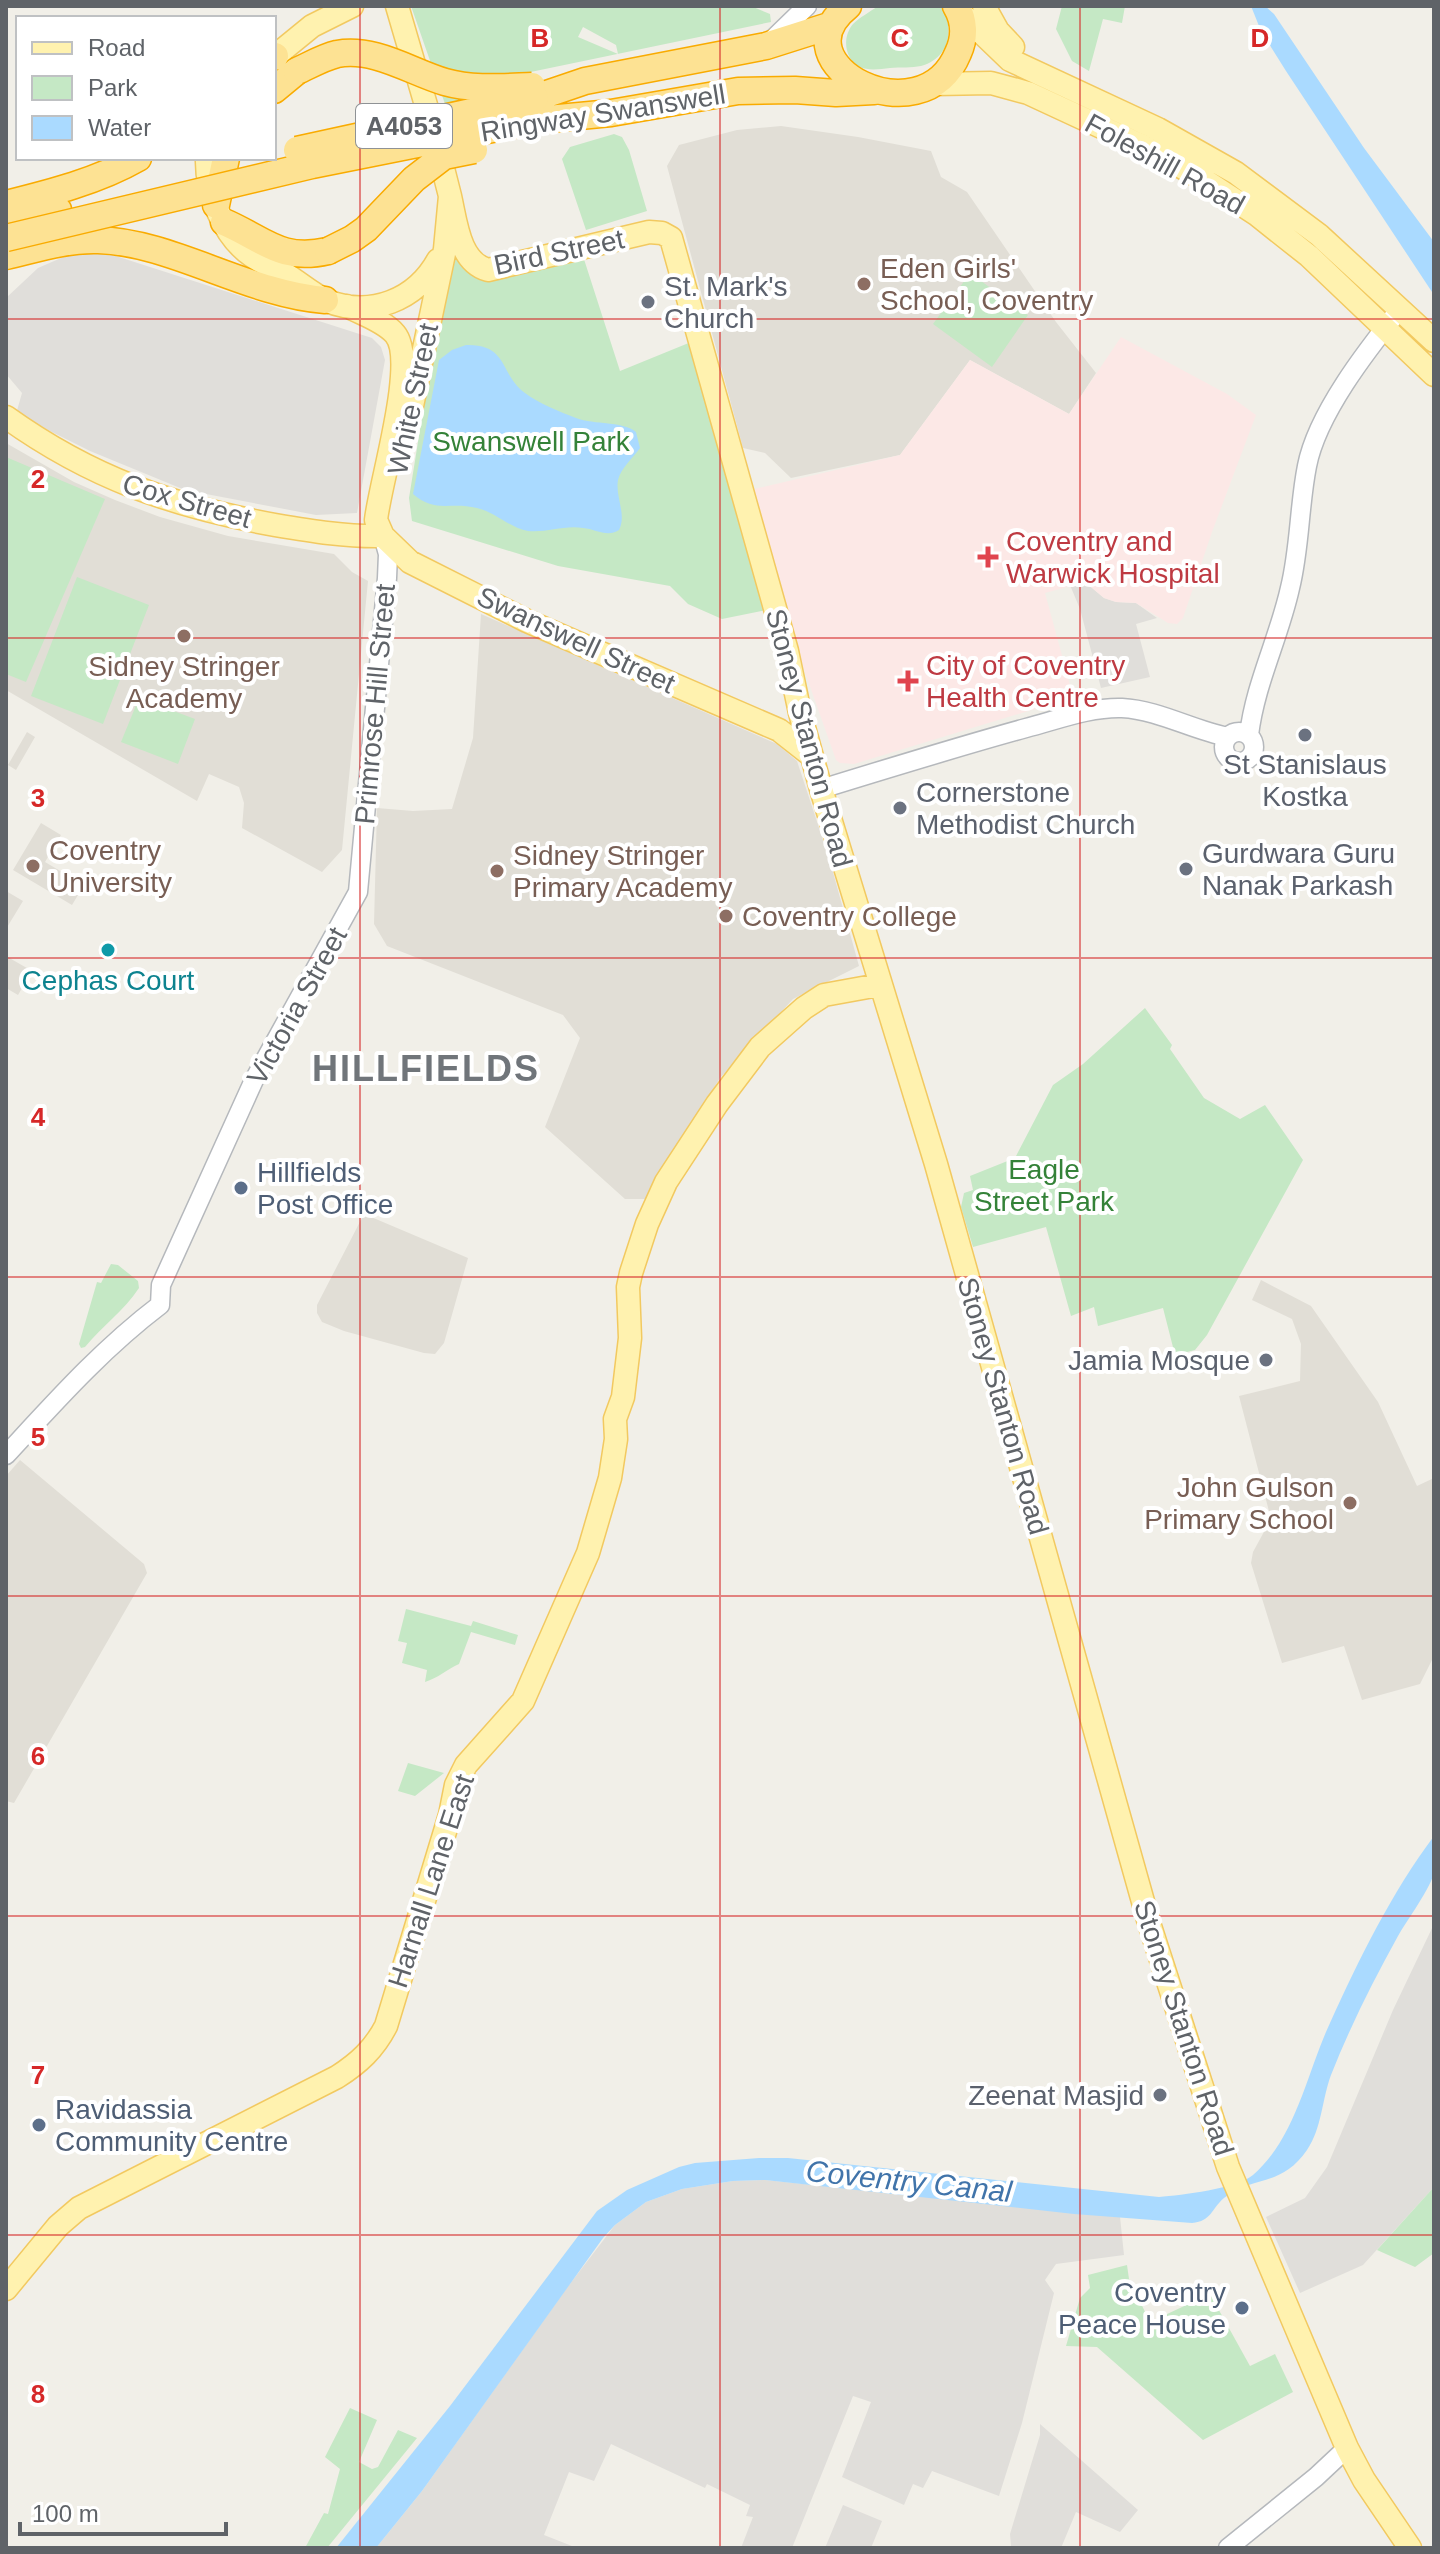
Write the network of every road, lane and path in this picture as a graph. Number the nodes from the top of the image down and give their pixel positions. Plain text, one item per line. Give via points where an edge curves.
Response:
1 (352, 6) edge
2 (397, 6) edge
3 (807, 6) edge
4 (966, 8) edge
5 (834, 15) edge
6 (766, 46) junction
7 (280, 60) edge
8 (276, 80) edge
9 (935, 84) junction
10 (874, 91) junction
11 (537, 109) junction
12 (276, 156) edge
13 (135, 160) edge
14 (207, 160) edge
15 (226, 160) edge
16 (259, 160) edge
17 (450, 196) junction
18 (6, 204) edge
19 (220, 213) junction
20 (6, 219) edge
21 (670, 236) joint
22 (6, 238) edge
23 (445, 249) junction
24 (6, 256) edge
25 (336, 303) junction
26 (1400, 309) junction
27 (1385, 328) junction
28 (1434, 341) edge
29 (1434, 375) edge
30 (6, 417) edge
31 (383, 536) junction
32 (800, 713) junction
33 (779, 730) junction
34 (812, 756) junction
35 (821, 789) junction
36 (361, 873) joint
37 (879, 985) junction
38 (6, 1455) edge
39 (6, 2289) edge
40 (1347, 2448) junction
41 (1228, 2548) edge
42 (1410, 2548) edge

1 - 7 main road via 312,26
2 - 17 main road, White Street
3 - 6 street
4 - 9 highway via 961,46
4 - 26 main road, Foleshill Road via 990,44 1010,60 1158,129 1236,173 1319,235
5 - 6 highway, Ringway Swanswell / A4053
5 - 10 highway, A4053 via 829,48 837,66
6 - 11 highway, Ringway Swanswell / A4053 via 585,81
7 - 8 highway
7 - 11 highway, bridge via 352,53
9 - 10 highway, A4053 via 907,92
9 - 27 main road, Foleshill Road via 1007,86 1153,151 1267,223
10 - 11 highway, Ringway Swanswell / A4053 via 738,91 611,113
11 - 12 highway, Ringway Swanswell / A4053, bridge
11 - 19 highway, bridge via 444,156 366,229 328,251 276,250
11 - 22 highway, Ringway Swanswell / A4053, bridge
13 - 18 highway
14 - 19 main road
15 - 19 highway
16 - 20 highway
17 - 21 main road, Bird Street via 467,256 488,270 649,232
17 - 23 main road, White Street
19 - 25 main road, White Street via 251,256
21 - 32 main road, Stoney Stanton Road
23 - 25 main road via 423,283 404,297 376,306
23 - 31 main road, White Street
24 - 25 highway via 68,242 125,242 226,276
25 - 31 main road, White Street via 396,334 404,362 378,499 376,520
26 - 27 street
26 - 28 main road, Foleshill Road
27 - 29 main road, Foleshill Road
27 - 35 street via 1365,353 1313,446 1290,590 1252,712 1235,738 1140,711 1094,710
30 - 31 main road, Cox Street via 98,474 177,502 305,530
31 - 33 main road, Swanswell Street via 410,562 527,621
31 - 36 street, Primrose Hill Street via 388,554
32 - 33 main road via 795,729
32 - 34 main road, Stoney Stanton Road
33 - 34 main road, Swanswell Street
34 - 35 main road, Stoney Stanton Road
35 - 37 main road, Stoney Stanton Road
36 - 38 street, Victoria Street via 351,909 254,1080 161,1285 160,1305 72,1382
37 - 39 main road, Harnall Lane East via 824,995 760,1047 666,1182 628,1287 623,1397 615,1419 610,1478 588,1553 523,1701 466,1765 456,1785 428,1891 378,2040 337,2077 79,2208
37 - 40 main road, Stoney Stanton Road via 936,1164 1149,1923 1229,2170
40 - 41 street
40 - 42 main road, Stoney Stanton Road

